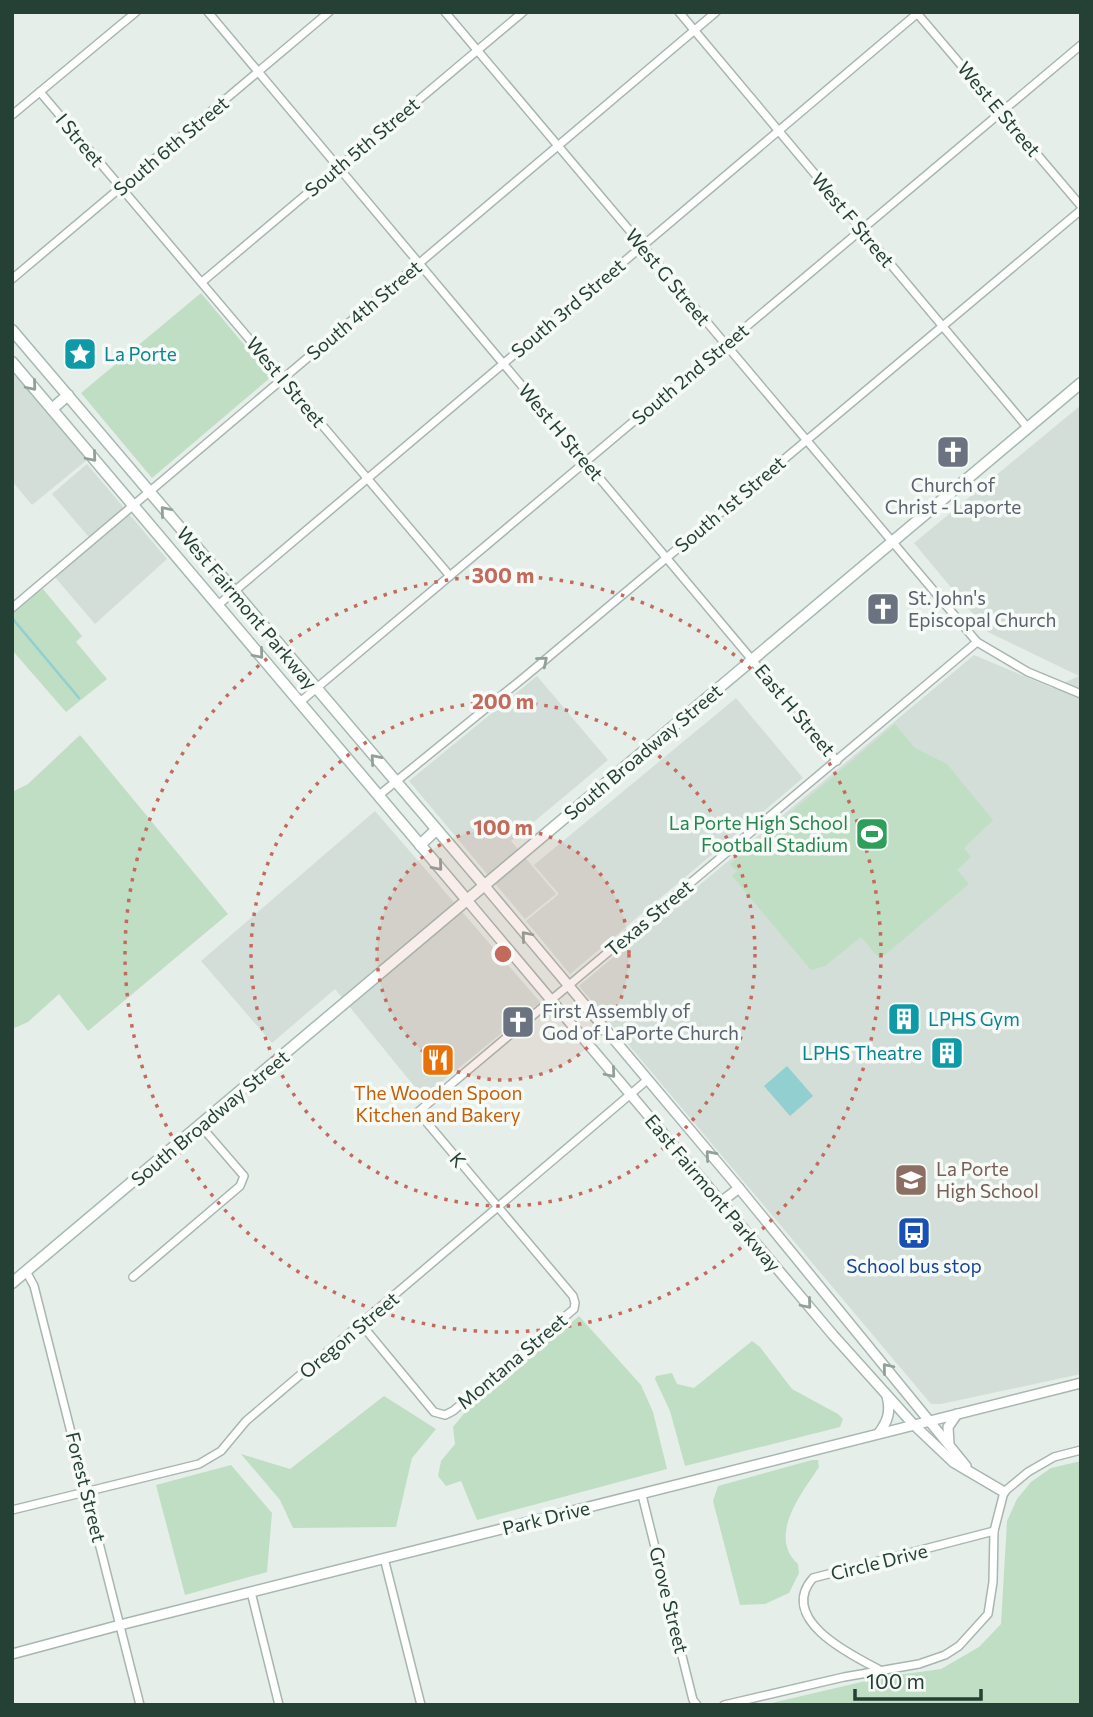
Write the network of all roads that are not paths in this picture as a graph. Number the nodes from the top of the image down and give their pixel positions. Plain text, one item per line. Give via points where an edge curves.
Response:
1 (136, 12) edge
2 (208, 12) edge
3 (329, 12) edge
4 (445, 12) edge
5 (523, 12) edge
6 (678, 12) edge
7 (716, 12) edge
8 (917, 13) edge
9 (694, 31) junction
10 (1081, 45) edge
11 (477, 50) junction
12 (259, 72) junction
13 (40, 92) junction
14 (1001, 112) junction
15 (12, 115) edge
16 (779, 131) junction
17 (558, 147) junction
18 (339, 167) junction
19 (121, 188) junction
20 (1081, 208) edge
21 (861, 230) junction
22 (642, 246) junction
23 (420, 264) junction
24 (12, 279) edge
25 (202, 282) junction
26 (942, 326) junction
27 (12, 330) edge
28 (725, 345) junction
29 (12, 362) edge
30 (503, 363) junction
31 (283, 378) junction
32 (1081, 383) edge
33 (68, 395) junction
34 (52, 409) junction
35 (1028, 428) junction
36 (806, 440) junction
37 (587, 461) junction
38 (368, 478) junction
39 (149, 491) junction
40 (133, 505) junction
41 (892, 542) junction
42 (667, 557) junction
43 (450, 576) junction
44 (233, 592) junction
45 (218, 606) junction
46 (12, 608) edge
47 (977, 642) junction
48 (752, 659) junction
49 (316, 690) junction
50 (1081, 694) edge
51 (300, 702) junction
52 (837, 761) junction
53 (396, 783) junction
54 (378, 796) junction
55 (436, 830) junction
56 (420, 845) junction
57 (484, 885) junction
58 (466, 899) junction
59 (568, 986) junction
60 (551, 1002) junction
61 (646, 1081) junction
62 (631, 1095) junction
63 (418, 1112) joint
64 (198, 1128) junction
65 (738, 1188) junction
66 (721, 1202) junction
67 (499, 1208) junction
68 (26, 1271) junction
69 (132, 1277) dead end
70 (12, 1283) edge
71 (575, 1303) joint
72 (361, 1324) junction
73 (1081, 1383) edge
74 (886, 1394) junction
75 (957, 1414) junction
76 (931, 1420) junction
77 (912, 1424) junction
78 (879, 1433) junction
79 (949, 1445) junction
80 (1081, 1450) edge
81 (972, 1472) junction
82 (87, 1492) junction
83 (1004, 1492) junction
84 (642, 1495) junction
85 (12, 1510) edge
86 (994, 1531) junction
87 (384, 1559) junction
88 (251, 1592) junction
89 (120, 1625) junction
90 (12, 1654) edge
91 (881, 1671) junction
92 (140, 1705) edge
93 (279, 1705) edge
94 (421, 1705) edge
95 (697, 1705) edge
96 (724, 1705) edge

1 - 13 street
2 - 12 street, West H Street
3 - 12 street, South 6th Street
4 - 11 street, West G Street
5 - 11 street, South 5th Street
6 - 9 street, West F Street
7 - 9 street, South 4th Street
8 - 14 street, West E Street
8 - 16 street, South 3rd Street
9 - 16 street, West F Street
9 - 17 street, South 4th Street
10 - 14 street, South 2nd Street
11 - 17 street, West G Street
11 - 18 street, South 5th Street
12 - 18 street, West H Street
12 - 19 street, South 6th Street
13 - 15 street
13 - 19 street, I Street
14 - 20 street, West E Street
14 - 21 street, South 2nd Street
16 - 21 street, West F Street
16 - 22 street, South 3rd Street
17 - 22 street, West G Street
17 - 23 street, South 4th Street
18 - 23 street, West H Street
18 - 25 street, South 5th Street
19 - 24 street, South 6th Street
19 - 25 street, West I Street
20 - 26 street, South 1st Street
21 - 26 street, West F Street
21 - 28 street, South 2nd Street
22 - 28 street, West G Street
22 - 30 street, South 3rd Street
23 - 30 street, West H Street
23 - 31 street, South 4th Street
25 - 31 street, West I Street
26 - 35 street, West F Street
26 - 36 street, South 1st Street
27 - 33 main road, West Fairmont Parkway
28 - 36 street, West G Street
28 - 37 street, South 2nd Street
29 -> 34 main road, West Fairmont Parkway
30 - 37 street, West H Street
30 - 38 street, South 3rd Street
31 - 38 street, West I Street
31 - 39 street, South 4th Street
32 - 35 main road, South Broadway Street
33 - 34 main road
33 - 39 main road, West Fairmont Parkway
34 -> 40 main road, West Fairmont Parkway
35 - 41 main road, South Broadway Street
36 - 41 street, West G Street
36 - 42 street, South 1st Street
37 - 42 street, West H Street
37 - 43 street, South 2nd Street
38 - 43 street, West I Street
38 - 44 street, South 3rd Street
39 - 40 street, South 4th Street
44 -> 39 main road, West Fairmont Parkway
40 - 45 main road, West Fairmont Parkway
40 - 46 street, South 4th Street
41 - 47 street, West G Street
41 - 48 main road, South Broadway Street
42 - 48 street, West H Street
53 -> 42 street, South 1st Street
43 - 49 street, South 2nd Street
44 - 45 street, South 3rd Street
44 - 49 main road, West Fairmont Parkway
45 -> 51 main road, West Fairmont Parkway
47 - 50 street, West G Street via 1028,672
47 - 52 street, Texas Street
48 - 52 street, East H Street
48 - 57 main road, South Broadway Street
49 - 51 street, South 2nd Street
53 -> 49 main road, West Fairmont Parkway
51 - 54 main road, West Fairmont Parkway
52 - 59 street, Texas Street
53 - 54 street, South 1st Street
53 - 55 main road, West Fairmont Parkway
54 - 56 main road, West Fairmont Parkway
55 - 56 main road
55 - 57 main road, West Fairmont Parkway
56 -> 58 main road, West Fairmont Parkway
57 - 58 main road, South Broadway Street
59 -> 57 street, East Fairmont Parkway
58 - 60 street, East Fairmont Parkway
58 - 64 main road, South Broadway Street
59 - 60 street, Texas Street
59 - 61 street, East Fairmont Parkway
60 -> 62 street, East Fairmont Parkway
60 - 63 street, Texas Street
61 - 62 street, Oregon Street
65 -> 61 street, East Fairmont Parkway
62 - 66 street, East Fairmont Parkway
62 - 67 street, Oregon Street
63 - 67 street, K
64 - 68 main road, South Broadway Street
64 - 69 street via 244,1177 240,1186
65 - 66 street
76 -> 65 street, East Fairmont Parkway
66 -> 74 street, East Fairmont Parkway
67 - 71 street, K
67 - 72 street, Oregon Street
68 - 70 main road, South Broadway Street
68 - 82 street, Forest Street via 34,1286
71 - 72 street, Montana Street via 445,1415 434,1412
72 - 82 street, Oregon Street via 246,1422 221,1451 199,1464
73 - 75 street, Park Drive
74 - 77 street, East Fairmont Parkway
74 - 78 street via 889,1412
75 - 76 street, Park Drive
75 - 79 street via 948,1427
76 - 77 street, Park Drive
76 - 79 street, East Fairmont Parkway
77 - 78 street, Park Drive
77 - 81 street, East Fairmont Parkway via 953,1462
78 - 84 street, Park Drive
79 - 81 street, East Fairmont Parkway
80 - 83 street via 1054,1457
81 - 83 street, East Fairmont Parkway
82 - 85 street, Oregon Street
82 - 89 street, Forest Street
83 - 86 street
84 - 87 street, Park Drive
84 - 95 street, Grove Street
86 - 91 street via 992,1601 978,1628 945,1655
86 - 91 street, Circle Drive via 813,1578 804,1588 802,1602 821,1633
87 - 88 street, Park Drive
87 - 94 street
88 - 89 street, Park Drive
88 - 93 street
89 - 90 street, Park Drive
89 - 92 street, Forest Street
91 - 96 street

